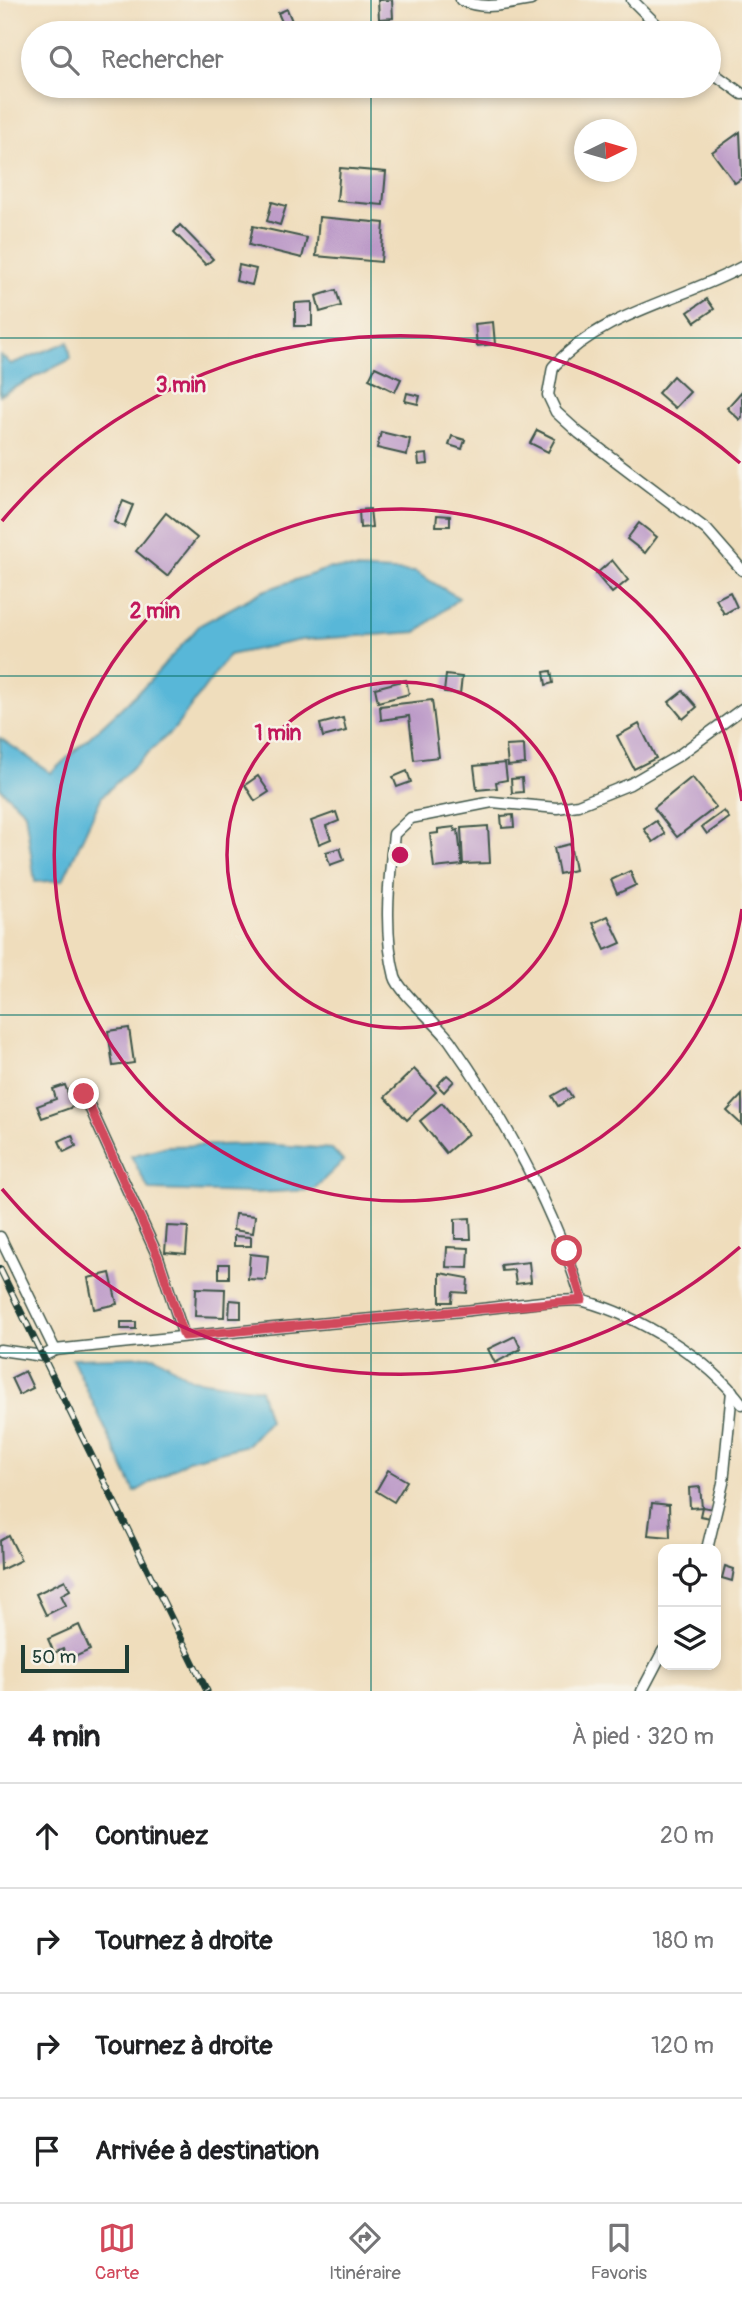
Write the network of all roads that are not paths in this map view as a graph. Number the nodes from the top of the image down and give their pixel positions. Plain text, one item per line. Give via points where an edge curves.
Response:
1 (461, 0) edge
2 (531, 0) edge
3 (632, 0) edge
4 (653, 21) edge
5 (721, 79) edge
6 (742, 94) edge
7 (742, 267) edge
8 (742, 570) edge
9 (742, 709) edge
10 (84, 1094) dead end
11 (0, 1237) edge
12 (582, 1300) junction
13 (184, 1336) junction
14 (0, 1350) edge
15 (55, 1350) junction
16 (732, 1391) junction
17 (742, 1404) edge
18 (708, 1544) edge
19 (658, 1661) edge
20 (642, 1691) edge

1 - 2 street via 495,6
3 - 4 street
5 - 6 street
7 - 8 street via 598,330 553,367 548,395 556,412 579,433 707,530
9 - 12 street via 678,756 630,784 578,805 557,808 492,802 411,818 394,834 389,917 396,980 449,1039 504,1125 567,1251
10 - 13 street via 158,1257
11 - 15 street
12 - 13 street
12 - 16 street via 650,1329
13 - 15 street
14 - 15 street via 43,1356
16 - 17 street
16 - 18 street via 723,1483
19 - 20 street

